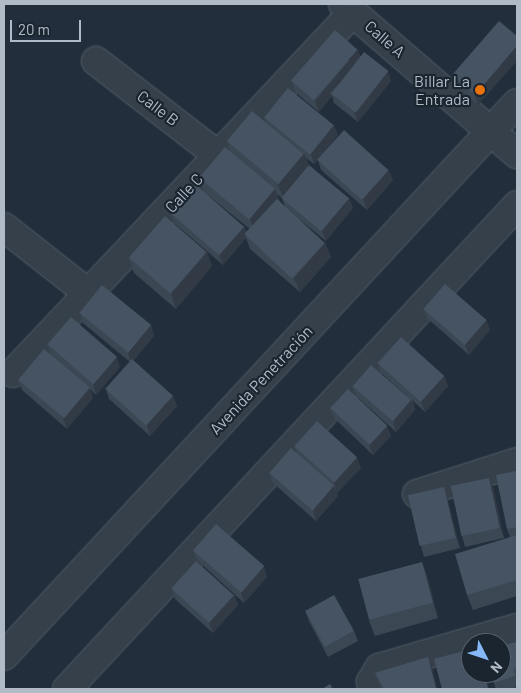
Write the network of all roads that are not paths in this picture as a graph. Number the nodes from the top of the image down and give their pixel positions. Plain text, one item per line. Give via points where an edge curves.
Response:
1 (348, 8) edge
2 (96, 61) dead end
3 (517, 103) edge
4 (492, 131) junction
5 (517, 154) edge
6 (220, 156) junction
7 (517, 204) edge
8 (4, 227) edge
9 (88, 294) junction
10 (13, 373) dead end
11 (517, 462) edge
12 (417, 494) edge
13 (517, 628) edge
14 (4, 656) edge
15 (374, 682) edge
16 (66, 689) edge

1 - 4 street, Calle A
1 - 6 street, Calle C
2 - 6 street, Calle B
3 - 4 street, Avenida Penetración
4 - 5 street, Calle A
4 - 14 street, Avenida Penetración
6 - 9 street, Calle C
7 - 16 street
8 - 9 street
9 - 10 street, Calle C
11 - 12 street
13 - 15 street via 379,668

